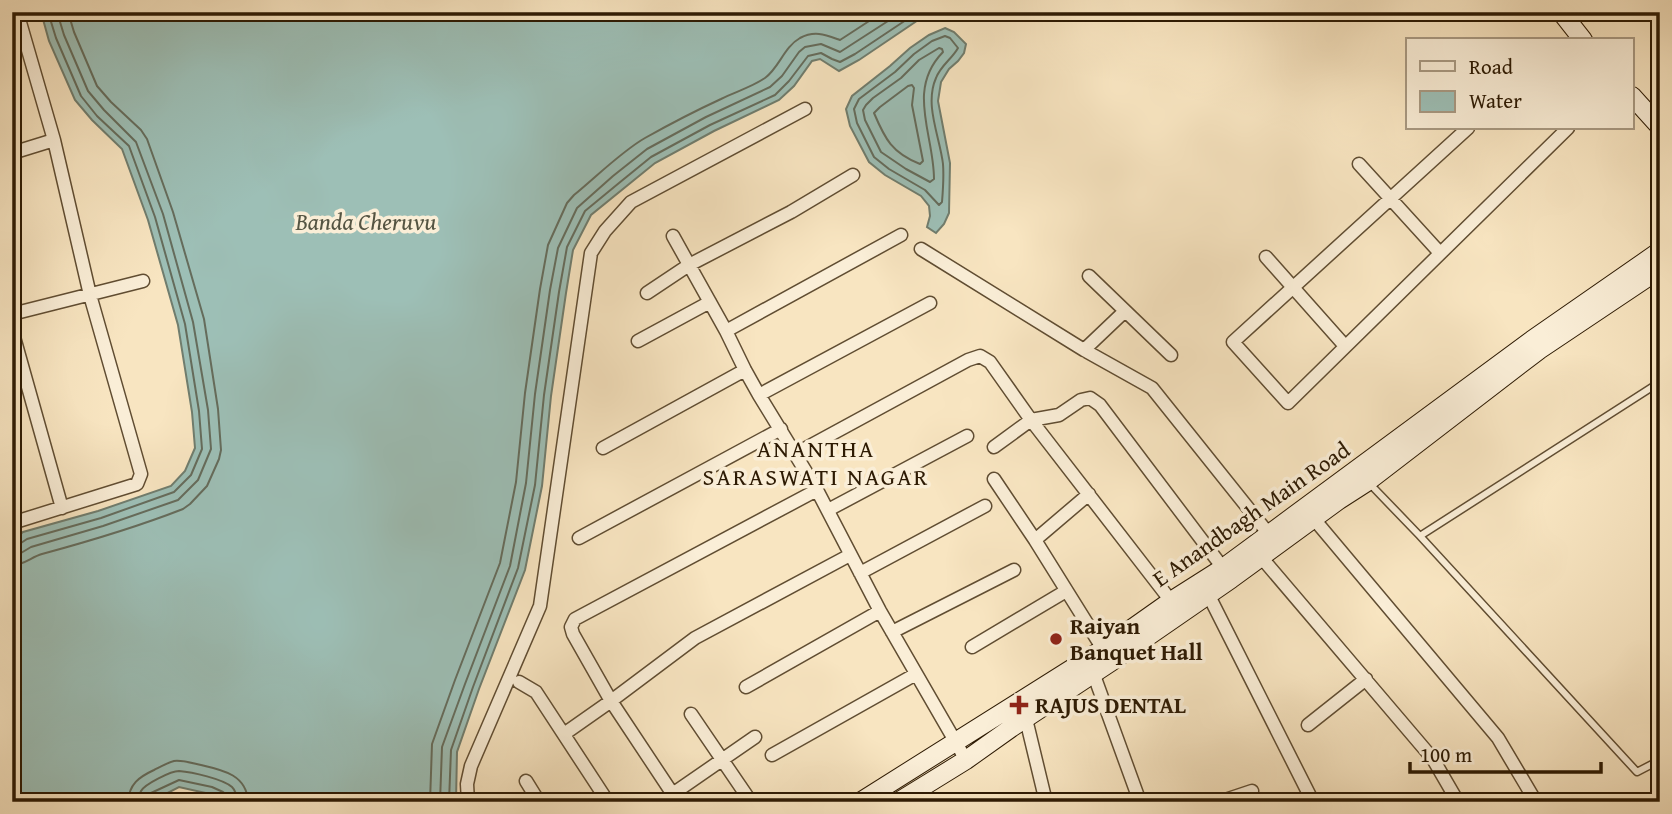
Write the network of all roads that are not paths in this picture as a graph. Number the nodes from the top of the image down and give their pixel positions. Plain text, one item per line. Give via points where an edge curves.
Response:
1 (17, 12) edge
2 (1561, 12) edge
3 (1574, 37) edge
4 (1634, 98) edge
5 (805, 109) dead end
6 (1660, 127) edge
7 (1466, 130) edge
8 (1566, 130) edge
9 (54, 140) junction
10 (12, 153) edge
11 (1359, 164) dead end
12 (853, 175) dead end
13 (1391, 198) junction
14 (901, 235) dead end
15 (673, 236) dead end
16 (921, 249) dead end
17 (1660, 251) edge
18 (1440, 253) junction
19 (1266, 257) dead end
20 (689, 265) junction
21 (1660, 270) edge
22 (1089, 276) dead end
23 (143, 281) dead end
24 (1292, 287) junction
25 (648, 293) dead end
26 (90, 295) junction
27 (710, 302) junction
28 (930, 303) dead end
29 (1125, 311) junction
30 (12, 314) edge
31 (12, 330) edge
32 (726, 331) junction
33 (638, 341) dead end
34 (1345, 346) junction
35 (1084, 350) junction
36 (1171, 355) dead end
37 (745, 370) junction
38 (1660, 382) edge
39 (759, 395) junction
40 (1031, 420) junction
41 (781, 429) junction
42 (967, 436) dead end
43 (994, 447) dead end
44 (603, 448) dead end
45 (795, 454) junction
46 (994, 479) dead end
47 (1367, 482) junction
48 (817, 490) junction
49 (1089, 494) junction
50 (985, 506) dead end
51 (62, 508) junction
52 (828, 510) junction
53 (1314, 519) junction
54 (12, 523) edge
55 (1420, 536) junction
56 (579, 538) dead end
57 (1035, 540) junction
58 (1273, 540) junction
59 (850, 555) junction
60 (1261, 557) junction
61 (1223, 568) junction
62 (1014, 570) dead end
63 (860, 573) junction
64 (1066, 591) junction
65 (1208, 594) junction
66 (1171, 601) junction
67 (880, 611) junction
68 (892, 632) junction
69 (972, 647) dead end
70 (1103, 649) junction
71 (1091, 666) junction
72 (916, 674) junction
73 (1366, 678) junction
74 (519, 682) dead end
75 (746, 687) dead end
76 (611, 701) junction
77 (691, 714) dead end
78 (1026, 719) junction
79 (1308, 724) dead end
80 (564, 734) junction
81 (755, 737) dead end
82 (955, 742) junction
83 (772, 755) dead end
84 (722, 759) junction
85 (966, 760) junction
86 (1660, 760) edge
87 (526, 781) dead end
88 (1252, 790) dead end
89 (675, 798) edge
90 (468, 802) edge
91 (539, 802) edge
92 (608, 802) edge
93 (661, 802) edge
94 (751, 802) edge
95 (860, 802) edge
96 (898, 802) edge
97 (1046, 802) edge
98 (1140, 802) edge
99 (1219, 802) edge
100 (1313, 802) edge
101 (1458, 802) edge
102 (1536, 802) edge

1 - 9 street
2 - 3 street
4 - 6 street
5 - 90 street via 631,202 591,253 540,606 471,766
7 - 13 street
8 - 18 street
9 - 10 street
9 - 26 street
11 - 13 street
12 - 20 street
13 - 18 street
13 - 24 street
14 - 32 street
15 - 20 street
16 - 35 street
17 - 58 street, E Anandbagh Main Road via 1532,340
18 - 34 street
19 - 24 street
20 - 25 street
20 - 27 street
21 - 47 street, E Anandbagh Main Road via 1539,350
22 - 29 street
23 - 26 street
24 - 34 street
24 - 34 street via 1233,342 1287,403
26 - 30 street
26 - 51 street via 142,474 137,484
27 - 32 street
27 - 33 street
28 - 39 street
29 - 35 street
29 - 36 street
31 - 51 street
32 - 37 street
35 - 58 street via 1152,388
37 - 39 street
37 - 44 street
38 - 55 lane
39 - 41 street
40 - 43 street
40 - 45 street via 990,362 979,356
40 - 49 street
40 - 61 street via 1059,415 1090,398 1100,405
41 - 45 street
41 - 56 street
42 - 52 street
45 - 48 street
46 - 57 street
47 - 53 street, E Anandbagh Main Road
47 - 55 lane
48 - 52 street
48 - 76 street via 575,619 573,634
49 - 57 street
49 - 66 street
50 - 63 street
51 - 54 street
52 - 59 street
53 - 58 street, E Anandbagh Main Road
53 - 102 street via 1498,738
55 - 86 lane via 1637,772
57 - 64 street
58 - 60 street, E Anandbagh Main Road
58 - 61 street, E Anandbagh Main Road
59 - 63 street
59 - 76 street via 695,638
60 - 65 street, E Anandbagh Main Road
60 - 73 street
61 - 66 street, E Anandbagh Main Road
62 - 68 street
63 - 67 street
64 - 69 street
64 - 70 street
65 - 71 street, E Anandbagh Main Road
65 - 100 street
66 - 70 street, E Anandbagh Main Road
67 - 68 street
67 - 75 street
68 - 72 street
70 - 71 street, E Anandbagh Main Road
71 - 78 street, E Anandbagh Main Road
71 - 82 street, E Anandbagh Main Road
71 - 98 street
72 - 82 street
72 - 83 street
73 - 79 street
73 - 101 street via 1433,759
74 - 80 street via 536,692
76 - 80 street
76 - 89 street
77 - 84 street
78 - 85 street, E Anandbagh Main Road
78 - 97 street
80 - 92 street
81 - 84 street
82 - 85 street
82 - 95 street, E Anandbagh Main Road
84 - 89 street
84 - 94 street
85 - 96 street, E Anandbagh Main Road
87 - 91 street
88 - 99 street
89 - 93 street

